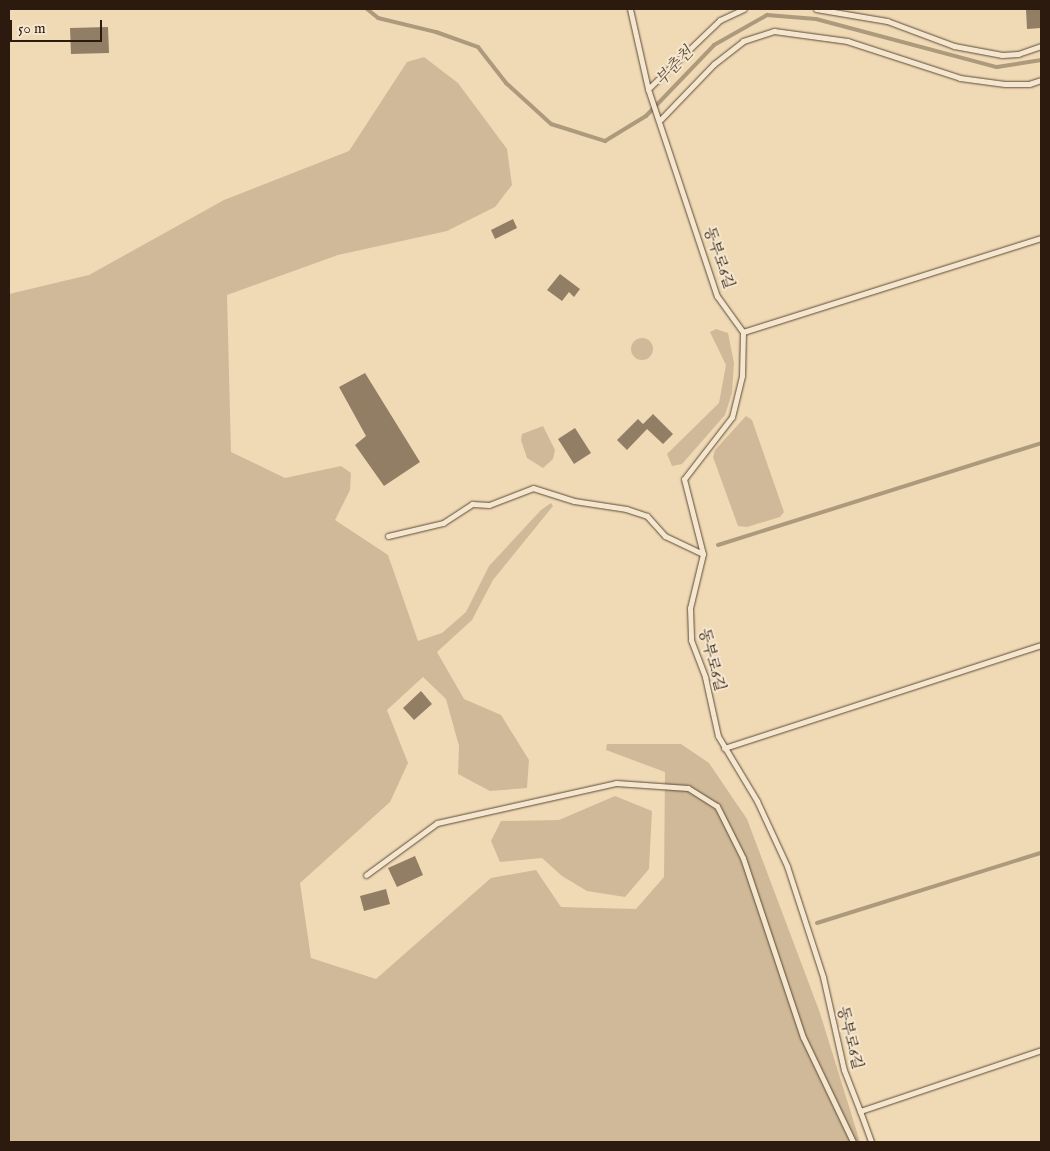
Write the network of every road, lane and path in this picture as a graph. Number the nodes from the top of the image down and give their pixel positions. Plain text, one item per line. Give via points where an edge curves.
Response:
1 (630, 9) edge
2 (744, 9) edge
3 (816, 9) edge
4 (1041, 46) edge
5 (1041, 80) edge
6 (648, 89) junction
7 (661, 120) junction
8 (1041, 238) edge
9 (743, 332) junction
10 (388, 536) dead end
11 (703, 554) junction
12 (1041, 645) edge
13 (724, 748) junction
14 (366, 875) dead end
15 (1041, 1050) edge
16 (860, 1111) junction
17 (853, 1142) edge
18 (870, 1142) edge

1 - 6 lane, 동부로6길
2 - 6 lane via 720,20
3 - 4 lane via 887,21 954,46 1002,55 1018,54
5 - 7 lane via 1029,84 1005,84 960,78 847,41 774,31 743,41 714,64
6 - 7 lane, 동부로6길
7 - 9 lane, 동부로6길 via 717,296
8 - 9 lane
9 - 11 lane, 동부로6길 via 742,376 732,417 684,479
10 - 11 lane via 443,523 472,504 489,505 533,488 574,501 626,509 647,516 664,536
11 - 13 lane, 동부로6길 via 690,608 691,640 705,677 718,736
12 - 13 lane
13 - 16 lane, 동부로6길 via 757,801 787,866 823,977 844,1070
14 - 17 lane via 437,822 616,784 688,788 717,806 743,858 803,1038
15 - 16 lane
16 - 18 lane, 동부로6길

